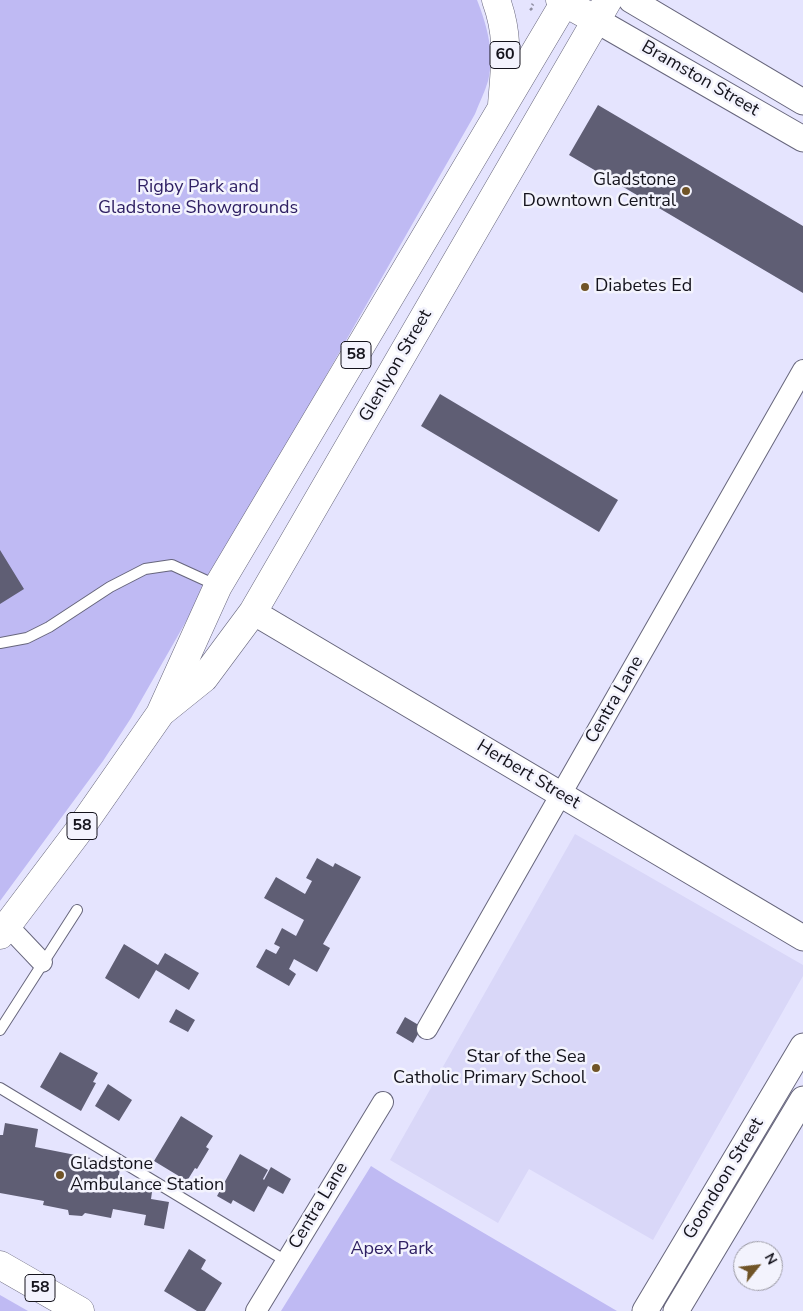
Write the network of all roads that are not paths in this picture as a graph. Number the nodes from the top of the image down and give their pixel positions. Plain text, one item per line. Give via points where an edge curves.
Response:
1 (496, 0) edge
2 (631, 0) edge
3 (563, 1) edge
4 (602, 10) edge
5 (803, 102) edge
6 (501, 111) junction
7 (803, 139) edge
8 (803, 370) edge
9 (218, 586) junction
10 (253, 612) junction
11 (0, 643) edge
12 (160, 714) junction
13 (560, 794) junction
14 (76, 910) dead end
15 (3, 930) edge
16 (803, 938) edge
17 (42, 962) junction
18 (427, 1029) dead end
19 (0, 1030) edge
20 (803, 1046) edge
21 (0, 1088) edge
22 (803, 1099) edge
23 (383, 1102) dead end
24 (286, 1261) junction
25 (0, 1265) edge
26 (80, 1311) edge
27 (256, 1311) edge
28 (646, 1311) edge
29 (676, 1311) edge

1 - 6 main road, 60 via 506,46
2 - 5 street, Bramston Street
3 - 4 main road
3 - 6 main road, Glenlyon Street / 58
4 - 7 street, Bramston Street
4 - 10 main road, Glenlyon Street / 58
6 - 9 main road, Glenlyon Street / 58
8 - 13 street, Centra Lane
9 - 11 lane via 172,565 146,569 110,587 49,627 26,638
9 - 12 main road, Glenlyon Street / 58
10 - 12 main road, Glenlyon Street / 58 via 204,678
10 - 13 street, Herbert Street
12 - 15 main road, Glenlyon Street / 58 via 77,833
13 - 16 street, Herbert Street
13 - 18 street, Centra Lane
14 - 17 lane
15 - 17 street, Glenlyon Street
17 - 19 lane
20 - 28 street, Goondoon Street
21 - 24 lane
22 - 29 street, Goondoon Street
23 - 24 street, Centra Lane
24 - 27 street, Centra Lane
25 - 26 main road, 58

